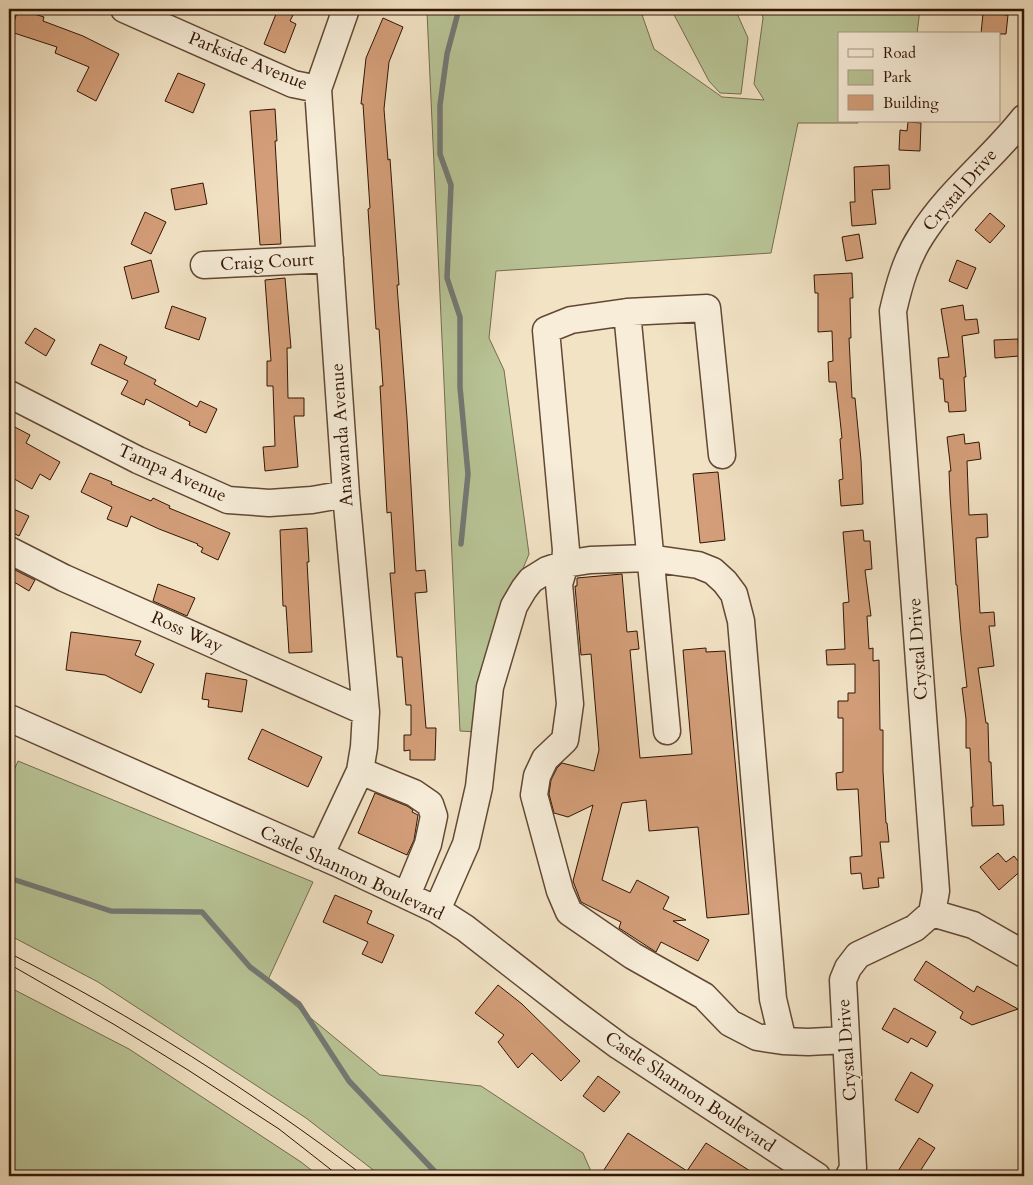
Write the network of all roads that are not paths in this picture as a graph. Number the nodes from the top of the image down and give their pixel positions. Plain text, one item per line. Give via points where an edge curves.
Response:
1 (124, 9) edge
2 (346, 9) edge
3 (318, 89) junction
4 (1024, 118) edge
5 (330, 258) junction
6 (204, 265) dead end
7 (627, 312) junction
8 (9, 394) edge
9 (722, 455) dead end
10 (346, 494) junction
11 (9, 550) edge
12 (649, 558) junction
13 (565, 564) junction
14 (366, 712) junction
15 (9, 718) edge
16 (667, 731) dead end
17 (360, 771) junction
18 (320, 856) junction
19 (407, 895) junction
20 (437, 910) junction
21 (932, 913) junction
22 (1024, 954) edge
23 (846, 1040) junction
24 (782, 1041) junction
25 (817, 1176) edge
26 (849, 1176) edge

1 - 3 street, Parkside Avenue via 294,84
2 - 3 street, Anawanda Avenue
3 - 5 street, Anawanda Avenue
4 - 21 street, Crystal Drive via 944,203 920,236 902,275 892,311 936,891
5 - 6 street, Craig Court
5 - 10 street, Anawanda Avenue
7 - 9 street via 706,308
7 - 12 street
7 - 13 street via 571,320 546,330
8 - 10 street, Tampa Avenue via 138,460 228,500 269,503
10 - 14 street, Anawanda Avenue
11 - 14 street, Ross Way via 64,578
12 - 13 street
12 - 16 street
12 - 24 street via 713,571 734,594 738,606 773,999
13 - 20 street via 531,580 514,606 490,687 479,787 466,844
13 - 24 street via 559,584 570,704 566,740 545,759 537,776 534,795 560,891 569,912 633,956 704,996 730,1023 756,1036
14 - 17 street, Anawanda Avenue
15 - 18 street, Castle Shannon Boulevard
17 - 18 street, Anawanda Avenue
17 - 19 street via 414,792 430,804 434,816 428,844
18 - 19 street, Castle Shannon Boulevard
19 - 20 street, Castle Shannon Boulevard
20 - 25 street, Castle Shannon Boulevard via 619,1046
21 - 22 street via 973,925
21 - 23 street, Crystal Drive via 915,928 858,955 848,968 843,980
23 - 24 street
23 - 26 street, Crystal Drive via 853,1168

